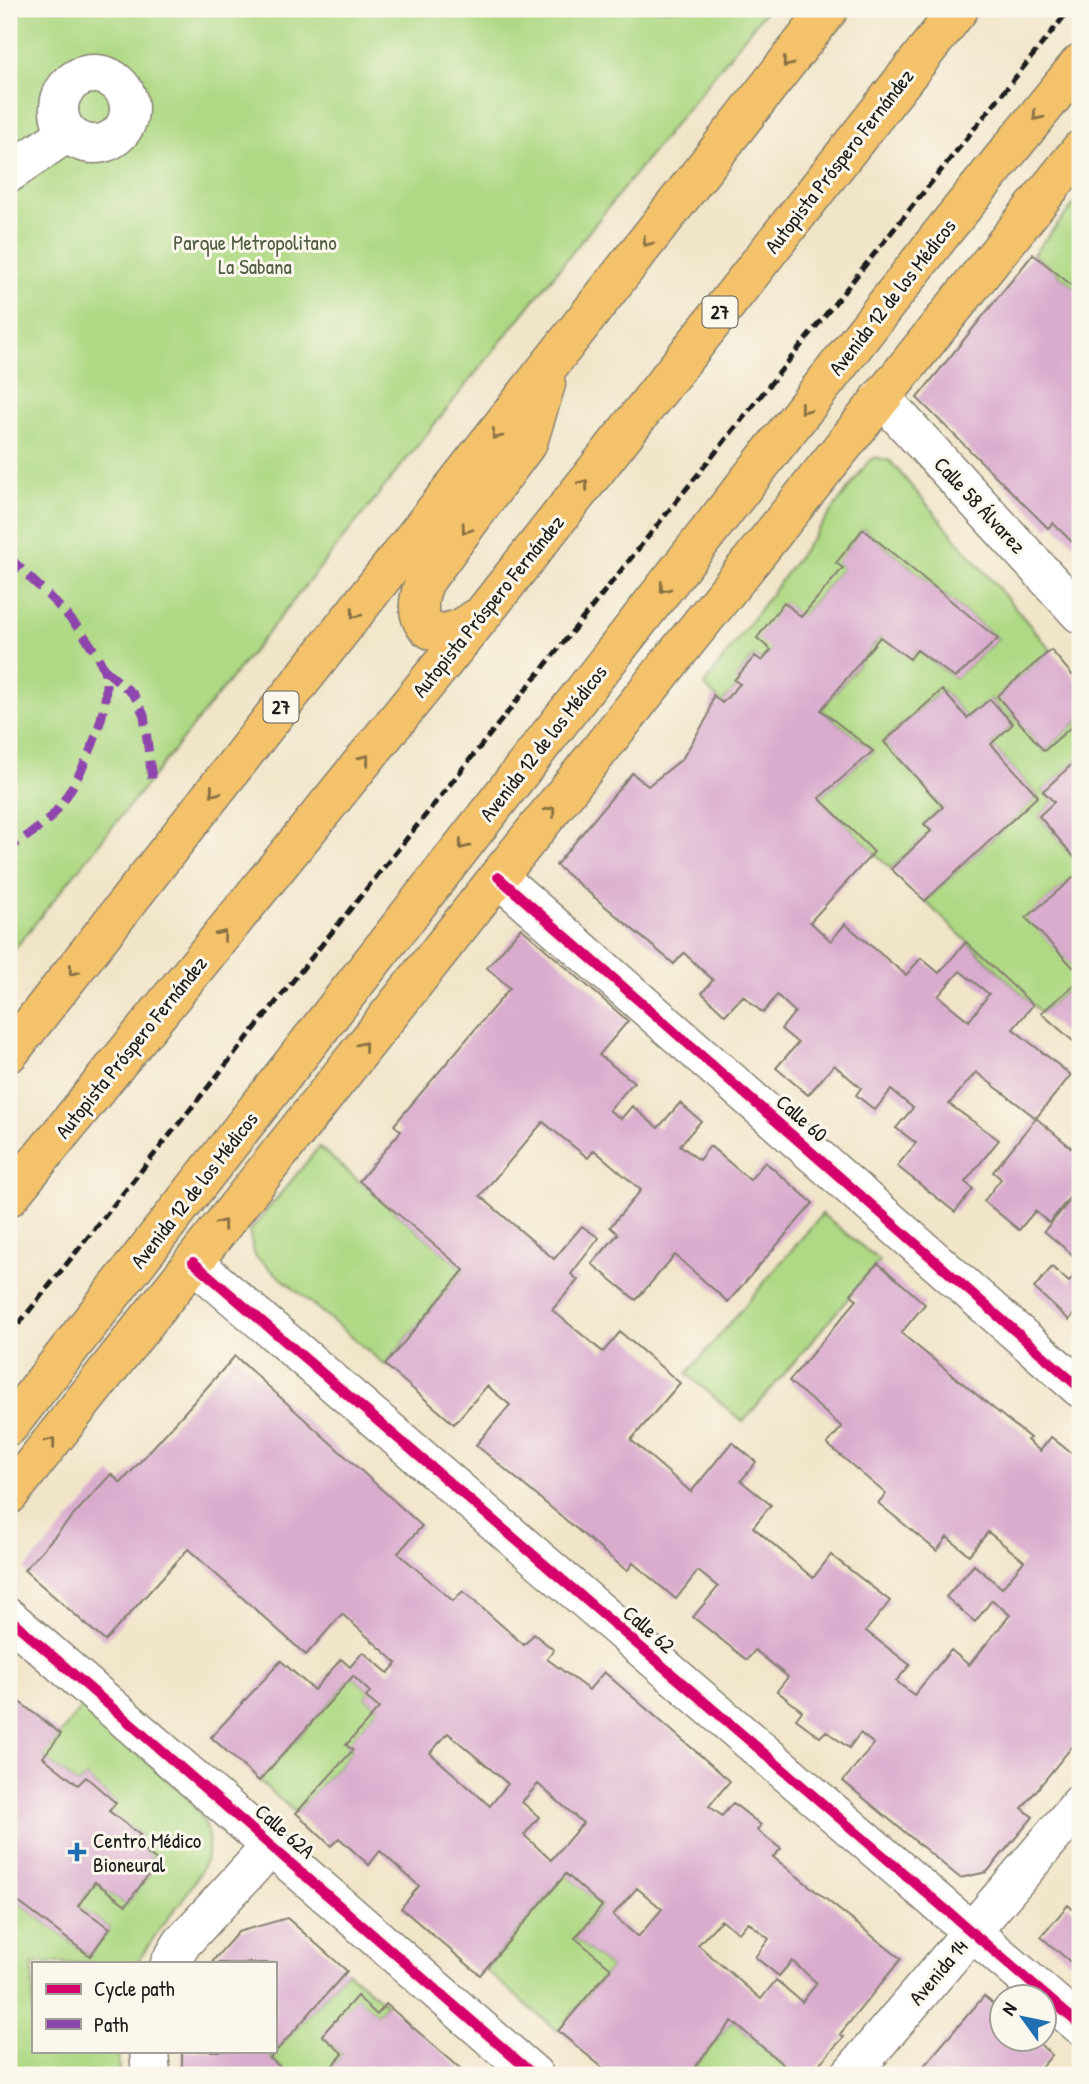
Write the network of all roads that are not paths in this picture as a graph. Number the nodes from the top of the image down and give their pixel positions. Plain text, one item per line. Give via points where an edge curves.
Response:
1 (829, 9) edge
2 (959, 9) edge
3 (1080, 63) edge
4 (67, 133) dead end
5 (1080, 150) edge
6 (9, 173) edge
7 (553, 362) junction
8 (881, 397) junction
9 (1080, 614) edge
10 (482, 615) junction
11 (498, 877) junction
12 (9, 1053) edge
13 (9, 1197) edge
14 (193, 1262) junction
15 (1080, 1388) edge
16 (9, 1426) edge
17 (9, 1495) edge
18 (9, 1618) edge
19 (1080, 1804) edge
20 (272, 1845) junction
21 (972, 1932) junction
22 (171, 1962) edge
23 (1080, 2025) edge
24 (534, 2075) edge
25 (850, 2075) edge

1 -> 7 main road, 27
10 -> 2 main road, Autopista Próspero Fernández / 27
3 -> 16 main road, Avenida 12 de los Médicos via 933,244
4 - 6 street
5 - 8 main road, Avenida 12 de los Médicos
7 -> 10 main road via 528,442 417,598 417,613 438,632 457,629
7 -> 12 main road, 27
8 - 9 street, Calle 58 Álvarez
11 -> 8 main road, Avenida 12 de los Médicos
13 -> 10 main road, Autopista Próspero Fernández / 27
14 -> 11 main road, Avenida 12 de los Médicos
11 - 15 street, Calle 60
17 -> 14 main road, Avenida 12 de los Médicos
14 - 21 street, Calle 62
18 - 20 street, Calle 62A
19 - 21 street, Avenida 14
20 - 22 street via 182,1943
20 - 24 street, Calle 62A
21 - 23 street, Calle 62
21 - 25 street, Avenida 14

